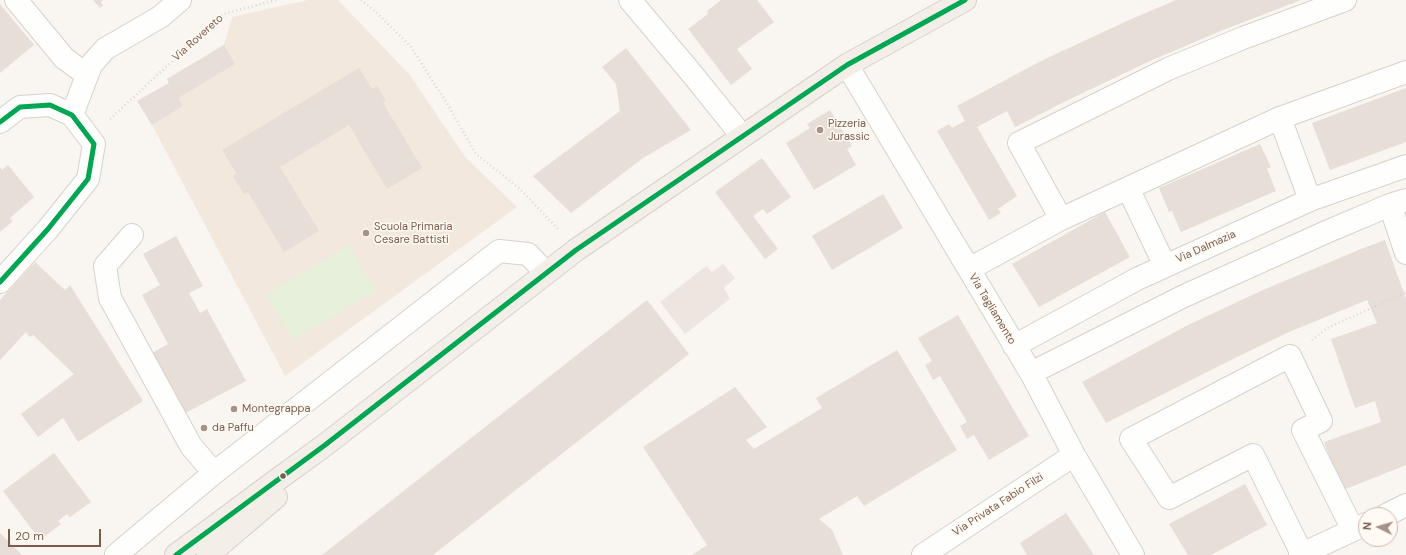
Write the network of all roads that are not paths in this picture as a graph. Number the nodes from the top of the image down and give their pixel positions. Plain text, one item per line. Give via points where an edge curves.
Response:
1 (16, 0) edge
2 (180, 0) edge
3 (630, 0) edge
4 (965, 0) edge
5 (1345, 0) edge
6 (847, 65) junction
7 (1406, 72) edge
8 (87, 75) junction
9 (72, 115) junction
10 (1280, 118) junction
11 (0, 122) edge
12 (742, 136) junction
13 (1406, 166) edge
14 (1128, 188) junction
15 (1310, 200) junction
16 (1398, 202) edge
17 (1061, 219) junction
18 (132, 235) dead end
19 (1406, 253) edge
20 (1165, 266) junction
21 (969, 269) junction
22 (546, 274) junction
23 (0, 282) edge
24 (1014, 346) junction
25 (1031, 373) junction
26 (325, 445) junction
27 (1074, 455) junction
28 (214, 473) junction
29 (1358, 524) edge
30 (1358, 528) edge
31 (116, 555) edge
32 (176, 555) edge
33 (208, 555) edge
34 (923, 555) edge
35 (1133, 555) edge
36 (1302, 555) edge

1 - 8 street via 64,58
2 - 8 street via 160,17 105,49 91,65
3 - 12 street
4 - 6 main road
5 - 17 street via 1168,69 1019,143
6 - 12 main road
6 - 21 street, Via Tagliamento
7 - 10 street
8 - 9 street
9 - 11 street via 50,105 20,107
9 - 23 street via 94,144 88,179 48,229
10 - 14 street
10 - 15 street
12 - 22 main road via 576,250
13 - 15 street, Via Dalmazia
14 - 17 street
14 - 20 street
15 - 20 street, Via Dalmazia
16 - 19 street
16 - 25 street via 1184,296
17 - 21 street
18 - 28 street via 105,266 110,298 191,446
20 - 24 street, Via Dalmazia
21 - 24 street, Via Tagliamento
22 - 26 main road
22 - 28 street via 528,254 499,251
24 - 25 street, Via Tagliamento
25 - 27 street, Via Tagliamento
26 - 32 main road
26 - 33 main road via 269,503
27 - 34 street, Via Privata Fabio Filzi
27 - 35 street, Via Tagliamento
28 - 31 street
29 - 36 street via 1303,430 1321,421 1290,356 1131,439 1169,498 1253,455
30 - 36 street

